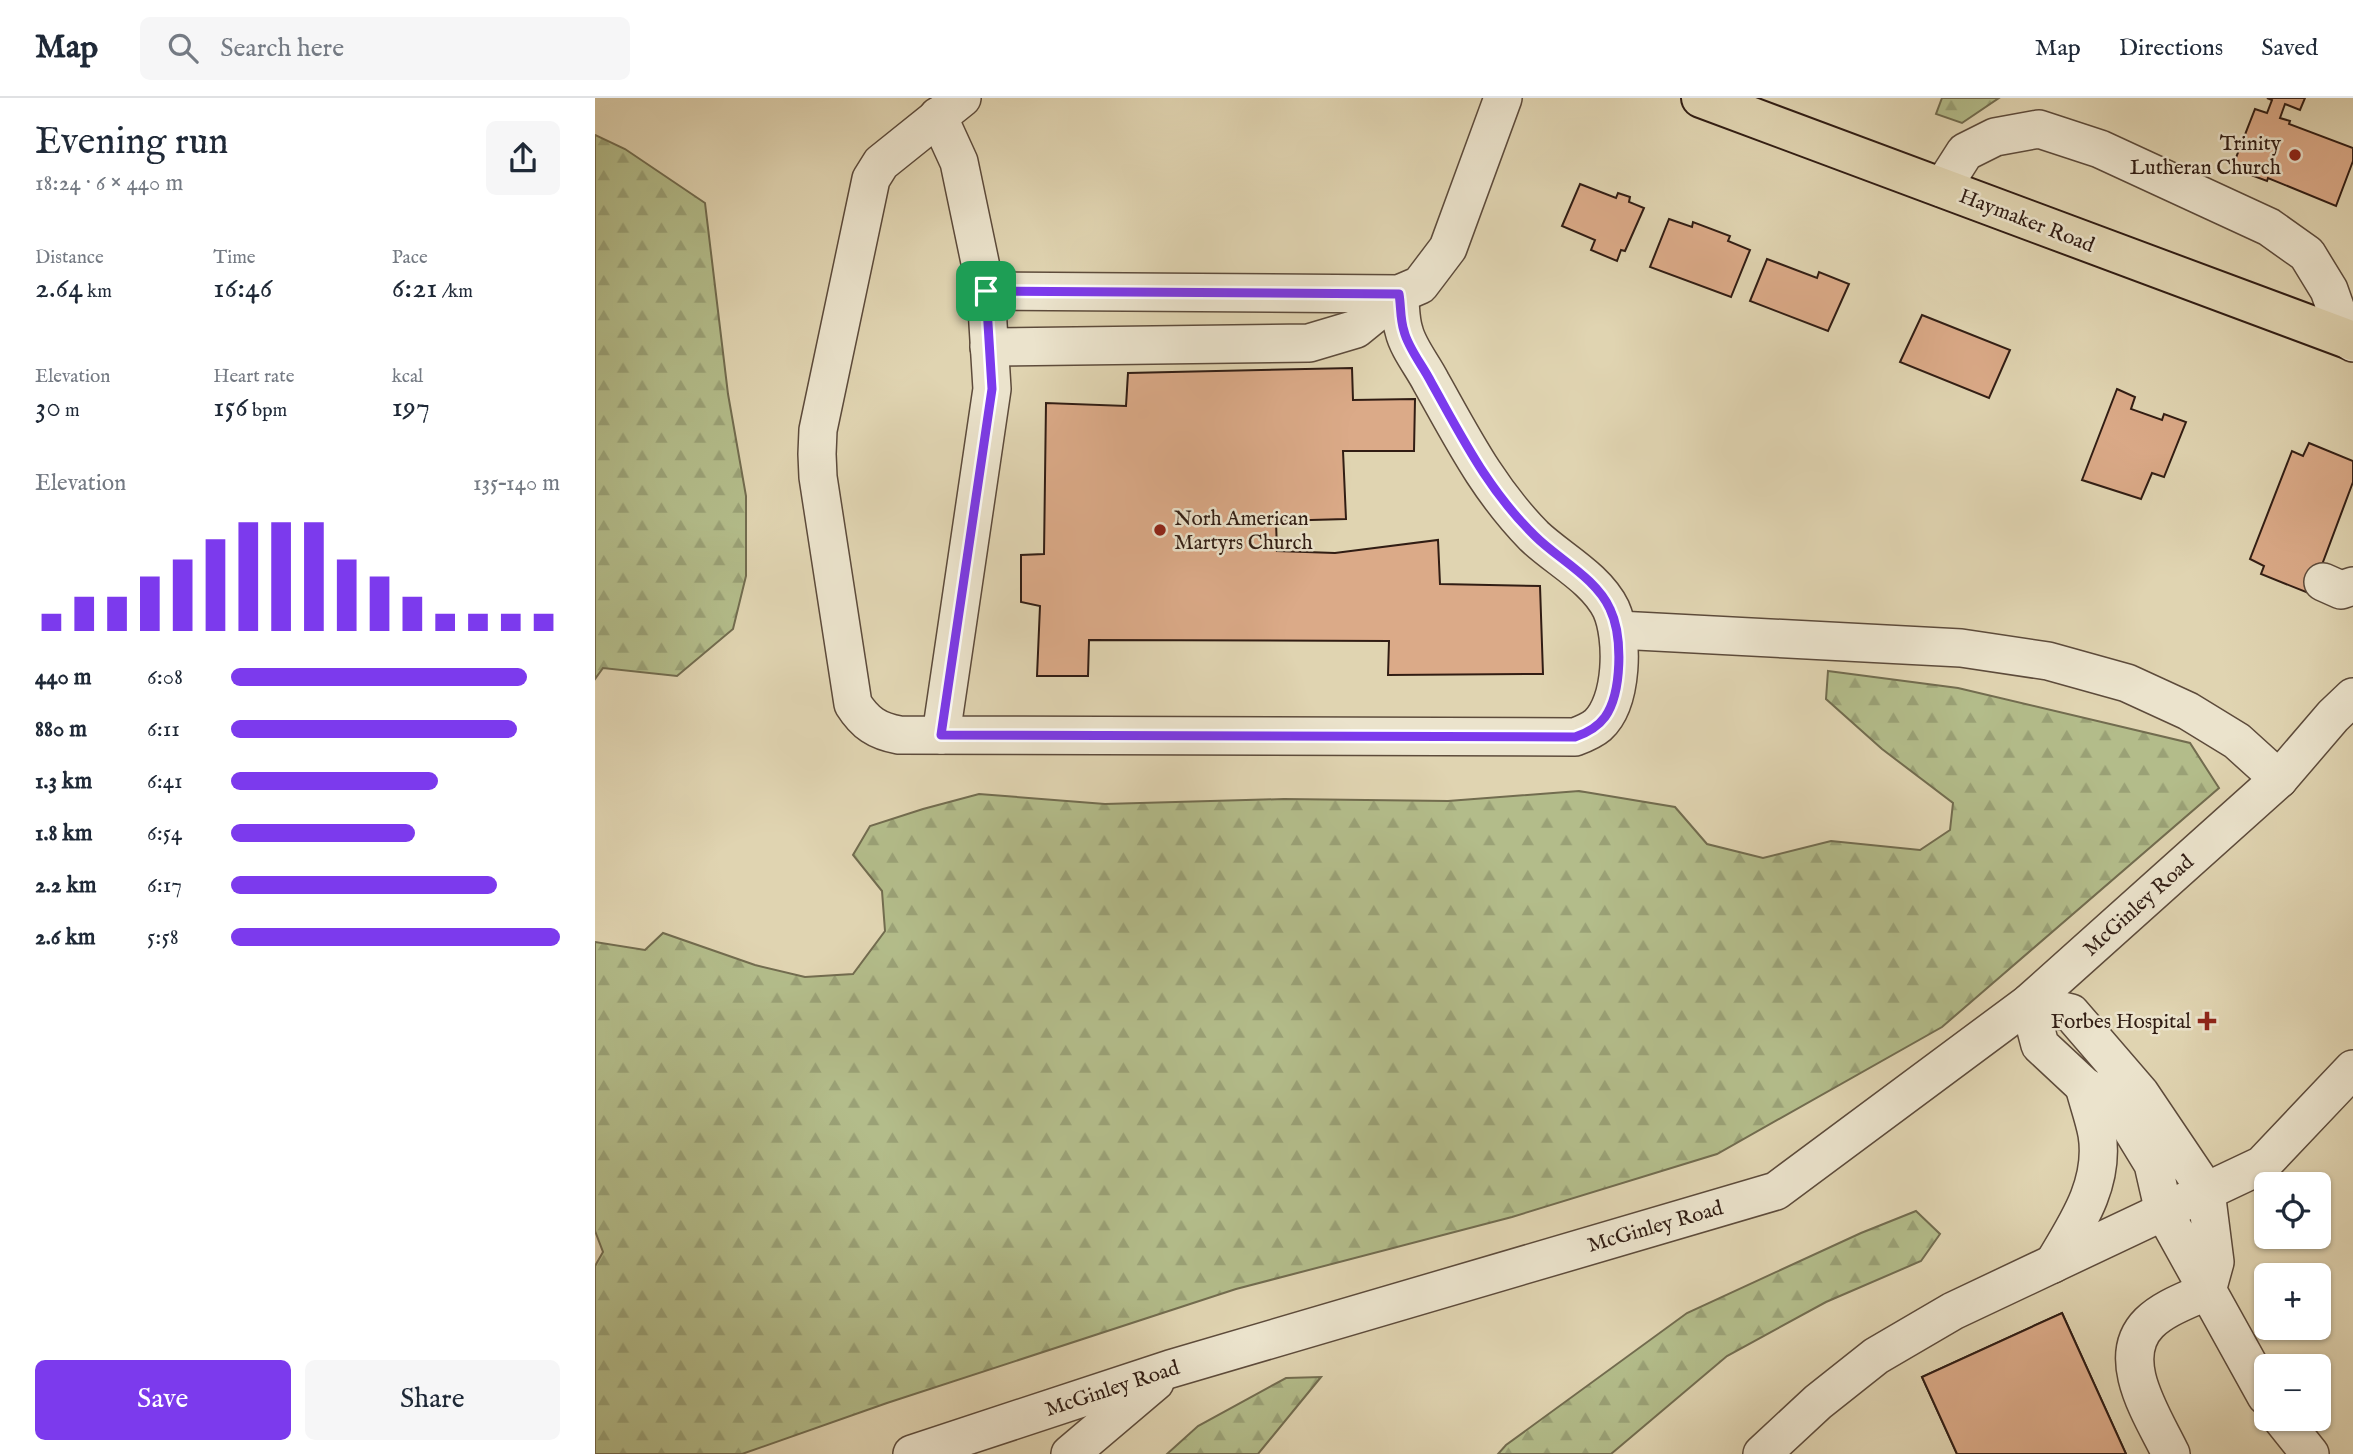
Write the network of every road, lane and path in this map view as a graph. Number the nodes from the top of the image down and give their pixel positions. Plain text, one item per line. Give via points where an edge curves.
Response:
1 (1503, 98) edge
2 (1701, 98) edge
3 (950, 107) edge
4 (1942, 188) junction
5 (986, 291) junction
6 (1399, 294) junction
7 (2351, 341) edge
8 (989, 348) junction
9 (1618, 629) junction
10 (2353, 697) edge
11 (941, 735) junction
12 (2353, 735) edge
13 (2279, 779) junction
14 (2029, 1003) junction
15 (2353, 1069) edge
16 (2084, 1086) junction
17 (2206, 1191) junction
18 (2164, 1212) junction
19 (2053, 1264) junction
20 (2207, 1291) junction
21 (1170, 1369) junction
22 (2254, 1374) edge
23 (912, 1454) edge
24 (1070, 1454) edge
25 (1762, 1454) edge
26 (2171, 1454) edge

1 - 6 street via 1448,248 1420,285
2 - 4 main road, Haymaker Road
3 - 5 street
3 - 11 street via 881,163 870,179 818,430 817,454 853,704 871,726 884,732
4 - 7 main road, Haymaker Road
4 - 7 street via 1965,152 1996,137 2039,129 2100,149 2269,227 2307,254
5 - 6 street
5 - 8 street
6 - 8 street via 1356,329 1309,343
6 - 9 street via 1404,332 1481,472 1536,537 1595,588 1610,607
8 - 11 street via 992,389
9 - 11 street via 1621,653 1607,714 1587,733 1575,737
9 - 13 street via 1961,648 2047,661 2127,683 2188,711 2237,741
10 - 13 street, McGinley Road
12 - 13 street, McGinley Road
13 - 14 street, McGinley Road
14 - 16 street via 2040,1045
14 - 17 street via 2071,1013 2140,1093
14 - 21 street, McGinley Road via 1776,1191
15 - 17 street via 2262,1165
16 - 18 street via 2117,1105 2153,1164
16 - 19 street via 2097,1135 2097,1174 2087,1206
17 - 18 street
17 - 20 street via 2215,1262
18 - 19 street
18 - 20 street
19 - 25 street via 1953,1311 1876,1356
20 - 22 street
20 - 26 street via 2150,1323 2135,1349 2137,1380
21 - 23 street, McGinley Road
21 - 24 street

